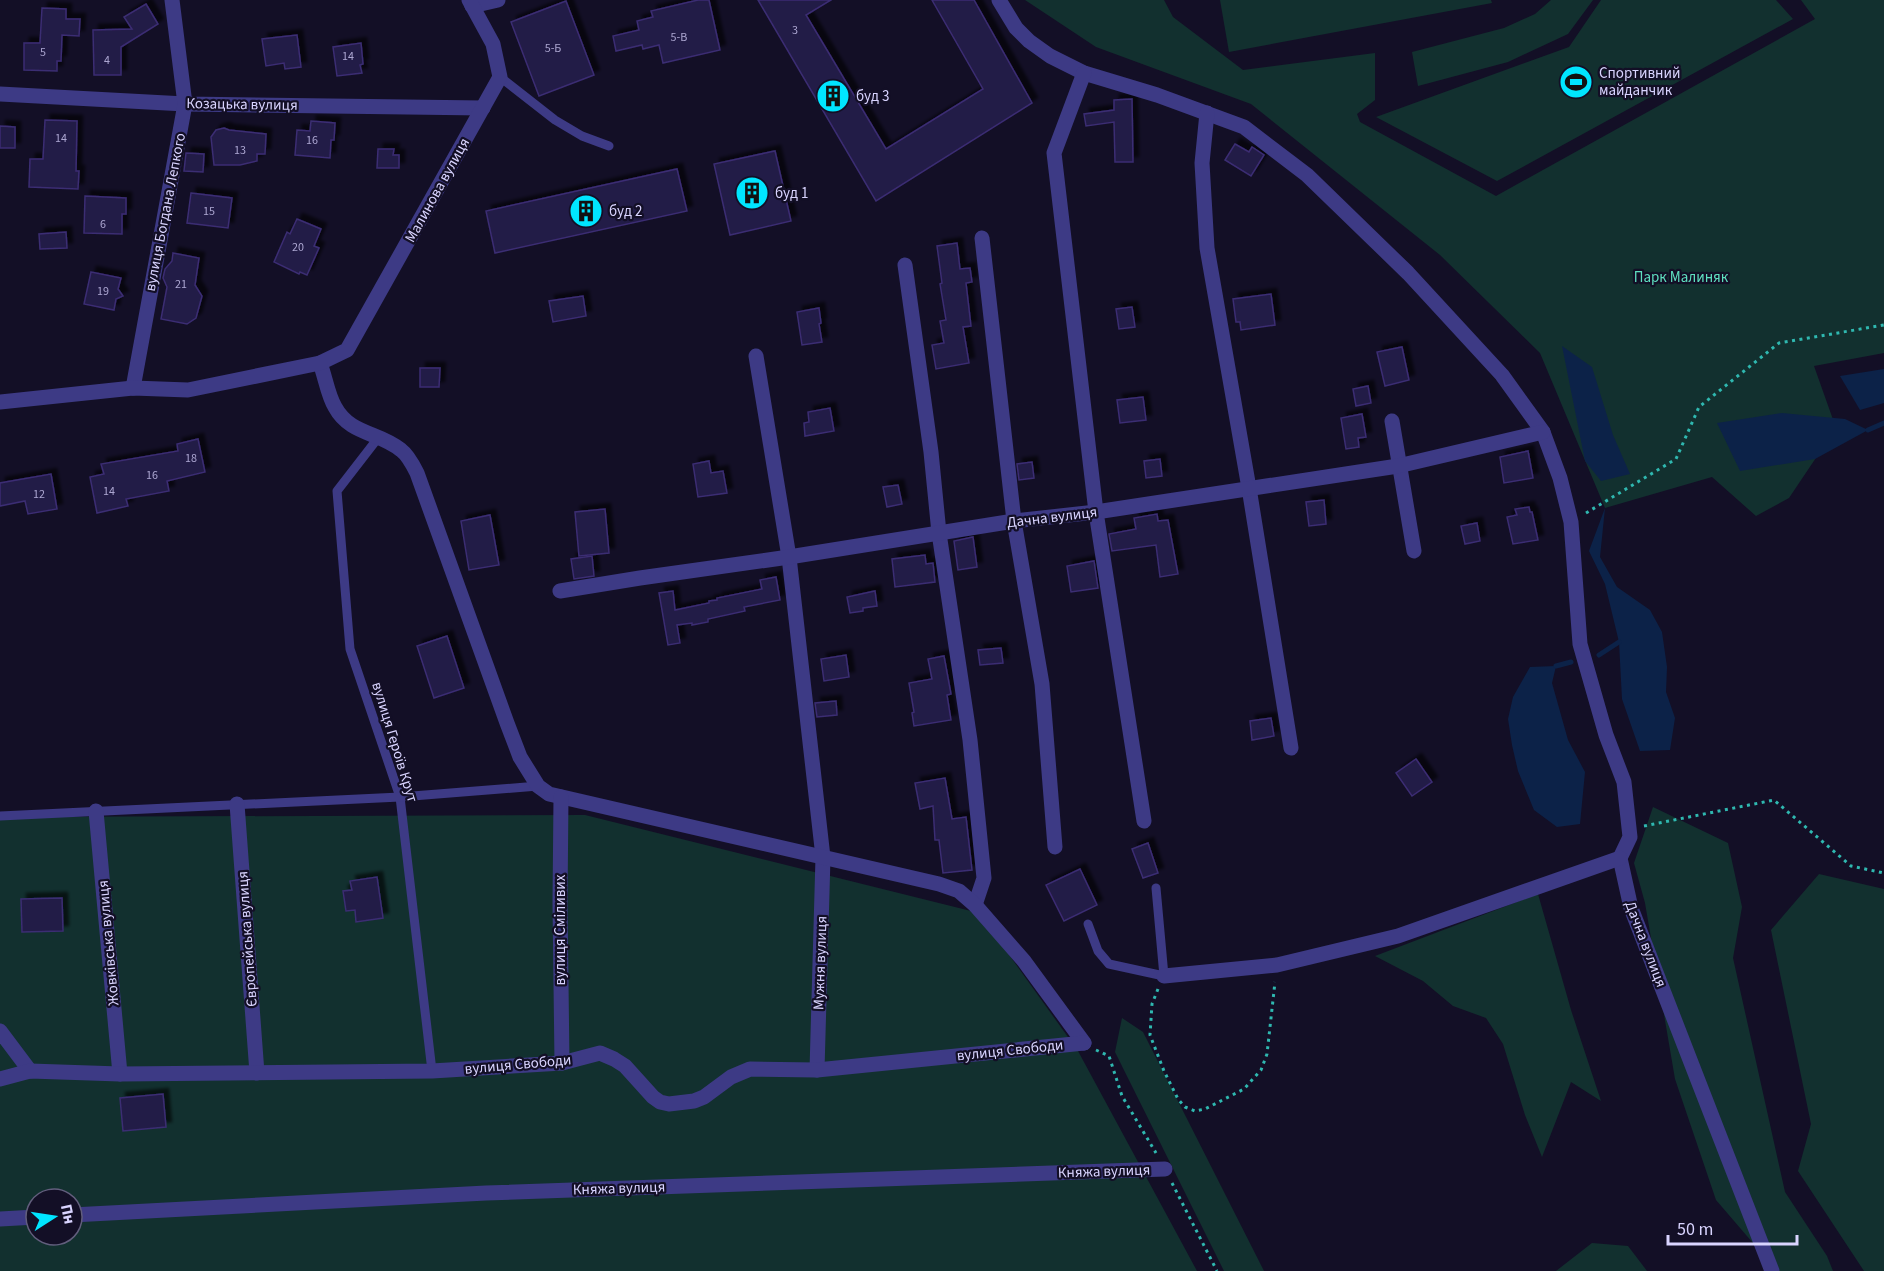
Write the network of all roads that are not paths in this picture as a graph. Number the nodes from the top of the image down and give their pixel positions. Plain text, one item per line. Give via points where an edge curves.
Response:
1 (172, 0) edge
2 (498, 0) edge
3 (999, 0) edge
4 (471, 3) edge
5 (1084, 73) junction
6 (500, 77) junction
7 (0, 94) edge
8 (185, 104) junction
9 (483, 108) junction
10 (1207, 113) junction
11 (609, 146) dead end
12 (982, 238) dead end
13 (904, 265) dead end
14 (756, 356) dead end
15 (320, 363) junction
16 (133, 388) junction
17 (0, 402) edge
18 (1392, 421) dead end
19 (1543, 432) junction
20 (378, 438) junction
21 (1398, 466) junction
22 (1249, 488) junction
23 (1096, 512) junction
24 (1014, 521) junction
25 (939, 534) junction
26 (1414, 551) dead end
27 (789, 557) junction
28 (560, 591) dead end
29 (1291, 748) dead end
30 (538, 786) junction
31 (400, 797) junction
32 (561, 797) junction
33 (237, 804) junction
34 (96, 811) junction
35 (0, 816) edge
36 (1144, 821) dead end
37 (1055, 847) dead end
38 (823, 857) junction
39 (1620, 858) junction
40 (1156, 888) dead end
41 (975, 905) junction
42 (1088, 924) dead end
43 (1164, 976) junction
44 (0, 1031) edge
45 (561, 1063) junction
46 (817, 1070) junction
47 (30, 1071) junction
48 (432, 1071) junction
49 (257, 1072) junction
50 (120, 1074) junction
51 (0, 1079) edge
52 (1166, 1169) dead end
53 (84, 1214) edge
54 (24, 1218) edge
55 (0, 1219) edge
56 (1772, 1271) edge

1 - 8 street, вулиця Богдана Лепкого
2 - 4 street
3 - 5 street via 1029,41
4 - 6 street via 493,44
5 - 10 street
5 - 23 street via 1054,153
6 - 9 street, Малинова вулиця
6 - 11 lane via 555,120
7 - 8 street, Козацька вулиця
8 - 9 street, Козацька вулиця
8 - 16 street, вулиця Богдана Лепкого
9 - 15 street, Малинова вулиця via 347,350
10 - 19 street via 1244,127 1307,175 1447,315 1502,375
10 - 22 street via 1202,163 1207,248
12 - 24 street
13 - 25 street
14 - 27 street, Мужня вулиця
15 - 16 street, Малинова вулиця via 188,390
15 - 20 street via 335,407 357,429
16 - 17 street, Малинова вулиця
18 - 21 street
19 - 21 street, Дачна вулиця
19 - 39 street via 1571,522 1580,644 1624,782 1630,837
20 - 30 street via 401,449 417,473 520,757
20 - 31 lane, вулиця Героїв Крут via 337,491 350,649
21 - 22 street, Дачна вулиця
21 - 26 street
22 - 23 street, Дачна вулиця
22 - 29 street
23 - 24 street, Дачна вулиця
23 - 36 street
24 - 25 street, Дачна вулиця
24 - 37 street via 1042,684
25 - 27 street, Дачна вулиця
25 - 41 street via 970,740 984,878
27 - 28 street, Дачна вулиця
27 - 38 street, Мужня вулиця
30 - 31 lane
30 - 32 street
31 - 33 lane
31 - 48 lane, вулиця Героїв Крут
32 - 38 street
32 - 45 street, вулиця Сміливих
33 - 34 lane
33 - 49 street, Європейська вулиця
34 - 35 lane
34 - 50 street, Жовківська вулиця
38 - 41 street via 939,884 959,891
38 - 46 street, Мужня вулиця
39 - 43 street via 1398,936 1277,965
39 - 56 street, Дачна вулиця via 1631,908
40 - 43 lane
41 - 46 street, вулиця Свободи via 1024,961 1084,1043
42 - 43 lane via 1098,951 1109,964
44 - 47 street
45 - 46 street, вулиця Свободи via 600,1053 625,1066 653,1097 669,1104 704,1097 731,1077 750,1069
45 - 48 street, вулиця Свободи
47 - 50 street, вулиця Свободи
47 - 51 street, вулиця Свободи
48 - 49 street, вулиця Свободи
49 - 50 street, вулиця Свободи
52 - 53 street, Княжа вулиця via 486,1192
54 - 55 street

